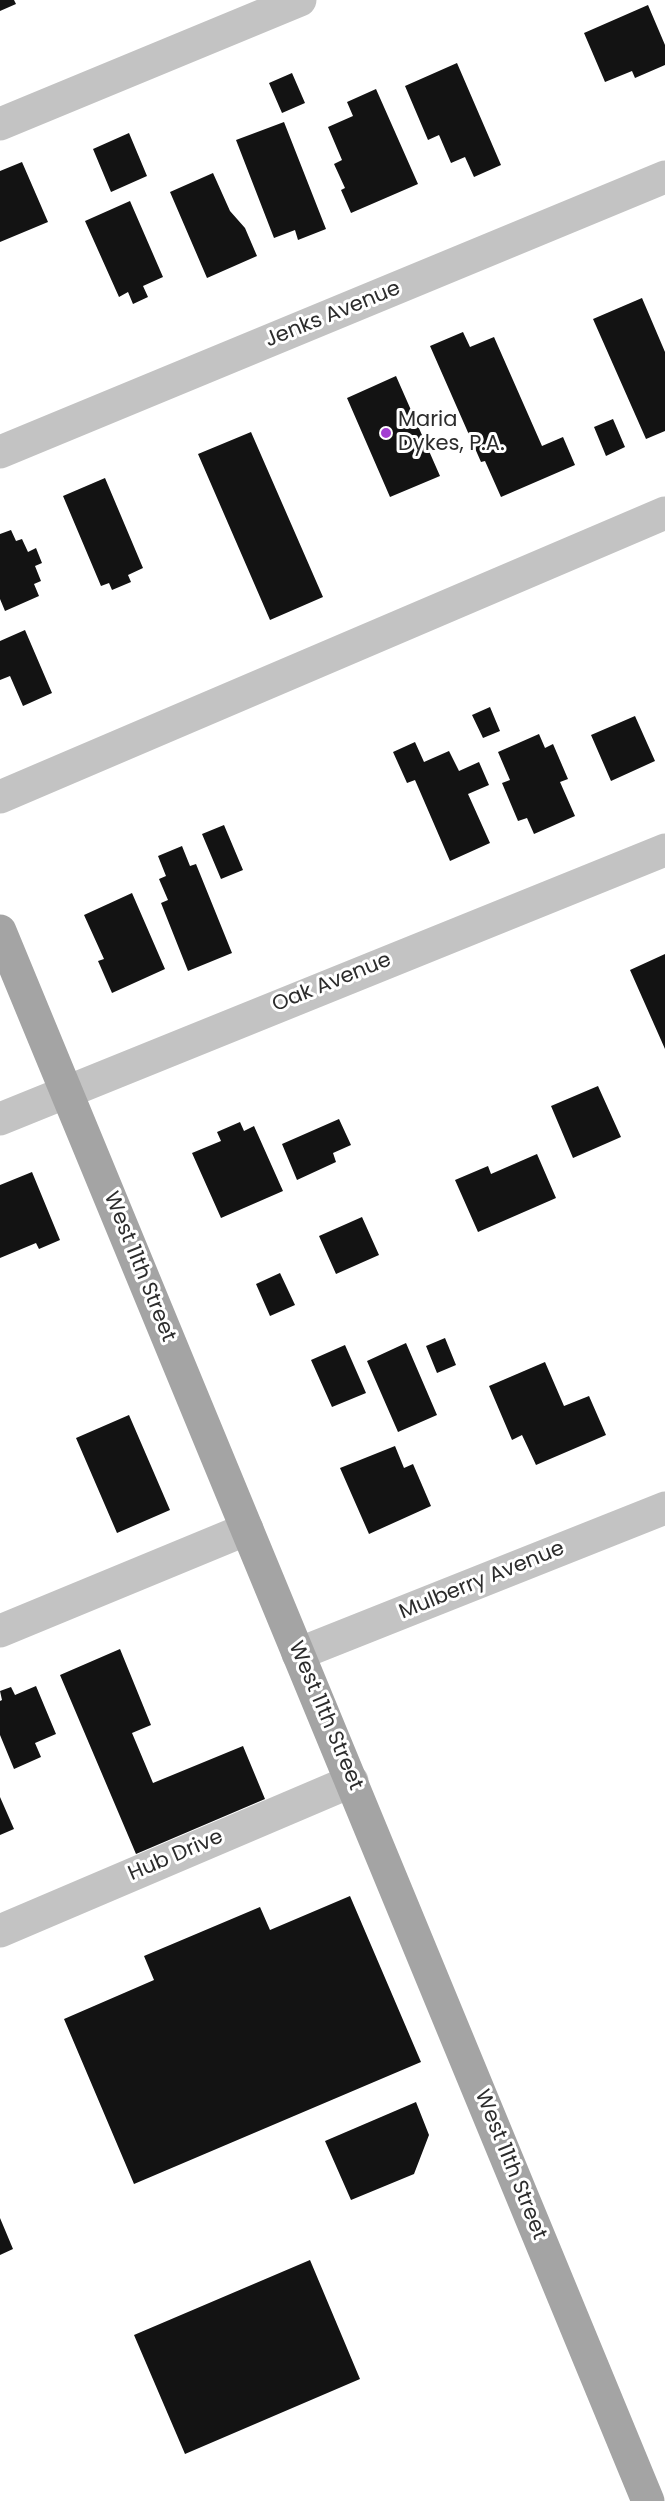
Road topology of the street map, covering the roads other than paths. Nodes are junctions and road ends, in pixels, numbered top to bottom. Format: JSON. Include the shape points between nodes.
{"nodes":[{"id":1,"x":300,"y":0,"type":"edge"},
{"id":2,"x":0,"y":124,"type":"edge"},
{"id":3,"x":665,"y":178,"type":"edge"},
{"id":4,"x":0,"y":452,"type":"edge"},
{"id":5,"x":665,"y":513,"type":"edge"},
{"id":6,"x":0,"y":797,"type":"edge"},
{"id":7,"x":665,"y":850,"type":"edge"},
{"id":8,"x":0,"y":932,"type":"edge"},
{"id":9,"x":67,"y":1091,"type":"junction"},
{"id":10,"x":0,"y":1119,"type":"edge"},
{"id":11,"x":665,"y":1508,"type":"edge"},
{"id":12,"x":247,"y":1529,"type":"junction"},
{"id":13,"x":0,"y":1631,"type":"edge"},
{"id":14,"x":298,"y":1654,"type":"junction"},
{"id":15,"x":352,"y":1781,"type":"junction"},
{"id":16,"x":0,"y":1931,"type":"edge"},
{"id":17,"x":648,"y":2501,"type":"edge"}],
"edges":[{"from":1,"to":2,"type":"street"},
{"from":3,"to":4,"type":"street","name":"Jenks Avenue"},
{"from":5,"to":6,"type":"street"},
{"from":7,"to":9,"type":"street","name":"Oak Avenue"},
{"from":8,"to":9,"type":"main road","name":"West 11th Street"},
{"from":9,"to":10,"type":"street","name":"Oak Avenue"},
{"from":9,"to":12,"type":"main road","name":"West 11th Street"},
{"from":11,"to":14,"type":"street","name":"Mulberry Avenue"},
{"from":12,"to":13,"type":"street"},
{"from":12,"to":14,"type":"main road","name":"West 11th Street"},
{"from":14,"to":15,"type":"main road","name":"West 11th Street"},
{"from":15,"to":16,"type":"street","name":"Hub Drive"},
{"from":15,"to":17,"type":"main road","name":"West 11th Street"}]}
